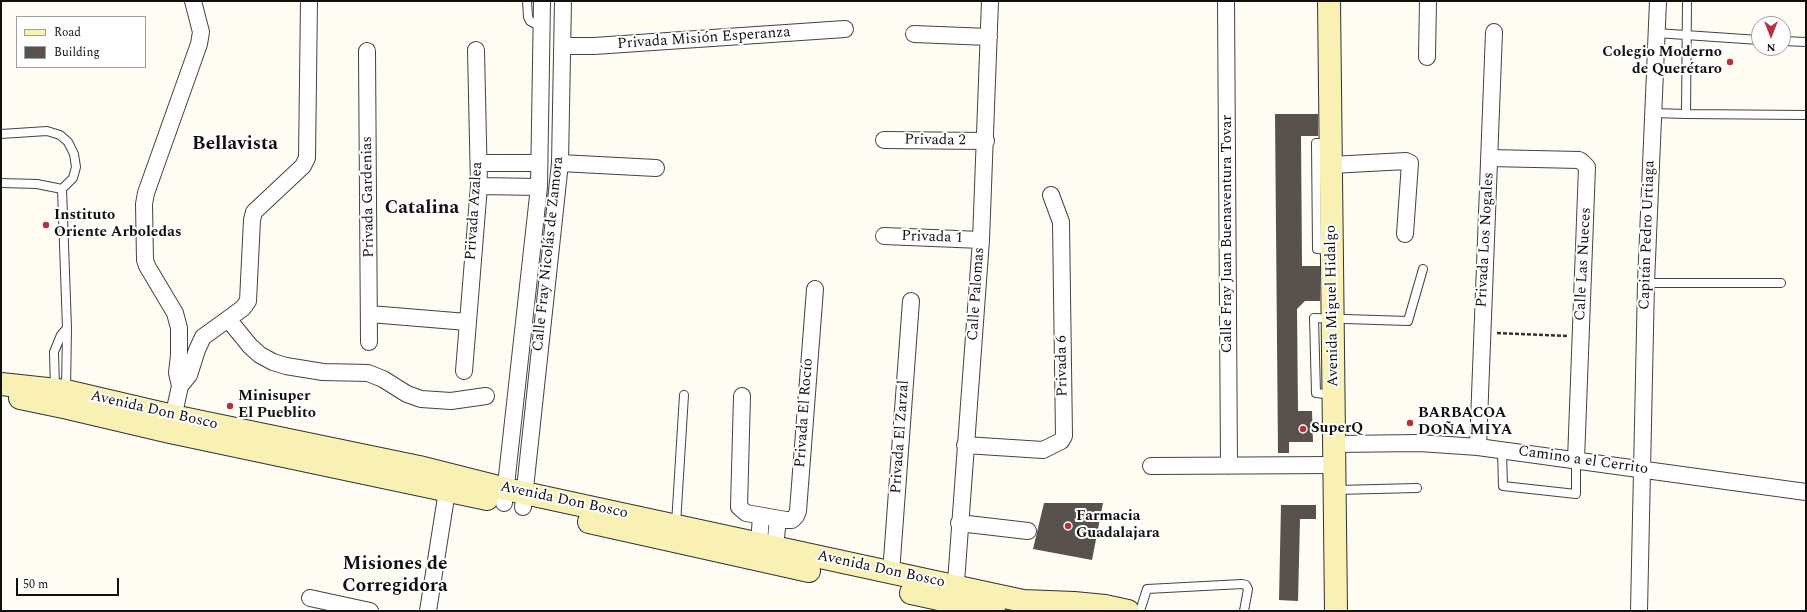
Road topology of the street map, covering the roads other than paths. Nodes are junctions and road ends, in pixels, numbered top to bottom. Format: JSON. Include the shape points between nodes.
{"nodes":[{"id":1,"x":193,"y":1,"type":"edge"},
{"id":2,"x":309,"y":1,"type":"edge"},
{"id":3,"x":527,"y":1,"type":"edge"},
{"id":4,"x":542,"y":1,"type":"edge"},
{"id":5,"x":563,"y":1,"type":"edge"},
{"id":6,"x":990,"y":1,"type":"edge"},
{"id":7,"x":1226,"y":1,"type":"edge"},
{"id":8,"x":1329,"y":1,"type":"edge"},
{"id":9,"x":1428,"y":1,"type":"edge"},
{"id":10,"x":1658,"y":1,"type":"edge"},
{"id":11,"x":1687,"y":1,"type":"edge"},
{"id":12,"x":541,"y":27,"type":"junction"},
{"id":13,"x":846,"y":29,"type":"dead end"},
{"id":14,"x":1494,"y":32,"type":"dead end"},
{"id":15,"x":914,"y":34,"type":"dead end"},
{"id":16,"x":1656,"y":34,"type":"junction"},
{"id":17,"x":1687,"y":35,"type":"junction"},
{"id":18,"x":989,"y":37,"type":"junction"},
{"id":19,"x":1751,"y":39,"type":"edge"},
{"id":20,"x":1791,"y":41,"type":"edge"},
{"id":21,"x":1806,"y":42,"type":"edge"},
{"id":22,"x":563,"y":46,"type":"junction"},
{"id":23,"x":476,"y":50,"type":"dead end"},
{"id":24,"x":367,"y":51,"type":"dead end"},
{"id":25,"x":1427,"y":57,"type":"dead end"},
{"id":26,"x":1653,"y":113,"type":"junction"},
{"id":27,"x":1686,"y":114,"type":"junction"},
{"id":28,"x":1806,"y":115,"type":"edge"},
{"id":29,"x":1,"y":134,"type":"edge"},
{"id":30,"x":561,"y":134,"type":"junction"},
{"id":31,"x":540,"y":135,"type":"junction"},
{"id":32,"x":884,"y":140,"type":"dead end"},
{"id":33,"x":986,"y":141,"type":"junction"},
{"id":34,"x":1331,"y":143,"type":"junction"},
{"id":35,"x":1490,"y":158,"type":"junction"},
{"id":36,"x":479,"y":163,"type":"junction"},
{"id":37,"x":539,"y":163,"type":"junction"},
{"id":38,"x":560,"y":163,"type":"junction"},
{"id":39,"x":1331,"y":165,"type":"junction"},
{"id":40,"x":656,"y":168,"type":"dead end"},
{"id":41,"x":1,"y":183,"type":"edge"},
{"id":42,"x":479,"y":186,"type":"junction"},
{"id":43,"x":538,"y":186,"type":"junction"},
{"id":44,"x":62,"y":189,"type":"junction"},
{"id":45,"x":1051,"y":195,"type":"dead end"},
{"id":46,"x":1405,"y":234,"type":"dead end"},
{"id":47,"x":884,"y":236,"type":"dead end"},
{"id":48,"x":981,"y":240,"type":"junction"},
{"id":49,"x":1333,"y":250,"type":"junction"},
{"id":50,"x":1423,"y":269,"type":"dead end"},
{"id":51,"x":1781,"y":283,"type":"dead end"},
{"id":52,"x":1646,"y":284,"type":"junction"},
{"id":53,"x":815,"y":289,"type":"dead end"},
{"id":54,"x":911,"y":301,"type":"dead end"},
{"id":55,"x":370,"y":314,"type":"junction"},
{"id":56,"x":228,"y":319,"type":"junction"},
{"id":57,"x":1334,"y":319,"type":"junction"},
{"id":58,"x":467,"y":322,"type":"junction"},
{"id":59,"x":67,"y":328,"type":"junction"},
{"id":60,"x":369,"y":342,"type":"dead end"},
{"id":61,"x":464,"y":371,"type":"dead end"},
{"id":62,"x":1,"y":384,"type":"edge"},
{"id":63,"x":180,"y":386,"type":"junction"},
{"id":64,"x":60,"y":390,"type":"junction"},
{"id":65,"x":684,"y":395,"type":"dead end"},
{"id":66,"x":1,"y":396,"type":"edge"},
{"id":67,"x":486,"y":396,"type":"dead end"},
{"id":68,"x":742,"y":396,"type":"dead end"},
{"id":69,"x":171,"y":424,"type":"junction"},
{"id":70,"x":966,"y":445,"type":"junction"},
{"id":71,"x":1478,"y":447,"type":"junction"},
{"id":72,"x":1502,"y":450,"type":"junction"},
{"id":73,"x":1335,"y":454,"type":"junction"},
{"id":74,"x":1576,"y":460,"type":"junction"},
{"id":75,"x":1151,"y":466,"type":"dead end"},
{"id":76,"x":1230,"y":466,"type":"junction"},
{"id":77,"x":1642,"y":469,"type":"junction"},
{"id":78,"x":1417,"y":488,"type":"dead end"},
{"id":79,"x":1336,"y":490,"type":"junction"},
{"id":80,"x":447,"y":491,"type":"junction"},
{"id":81,"x":1806,"y":492,"type":"edge"},
{"id":82,"x":514,"y":498,"type":"junction"},
{"id":83,"x":762,"y":516,"type":"junction"},
{"id":84,"x":778,"y":519,"type":"junction"},
{"id":85,"x":959,"y":522,"type":"junction"},
{"id":86,"x":676,"y":525,"type":"junction"},
{"id":87,"x":1028,"y":531,"type":"dead end"},
{"id":88,"x":767,"y":546,"type":"junction"},
{"id":89,"x":891,"y":573,"type":"junction"},
{"id":90,"x":310,"y":598,"type":"dead end"},
{"id":91,"x":954,"y":600,"type":"edge"},
{"id":92,"x":370,"y":611,"type":"edge"},
{"id":93,"x":428,"y":611,"type":"edge"},
{"id":94,"x":994,"y":611,"type":"edge"},
{"id":95,"x":1128,"y":611,"type":"edge"},
{"id":96,"x":1140,"y":611,"type":"edge"},
{"id":97,"x":1244,"y":611,"type":"edge"},
{"id":98,"x":1336,"y":611,"type":"edge"},
{"id":99,"x":1639,"y":611,"type":"edge"}],
"edges":[{"from":1,"to":63,"type":"street","via":[[201,32],[199,44],[144,204],[145,260],[178,321],[177,373]]},
{"from":2,"to":56,"type":"street","via":[[307,158],[303,166],[254,212],[248,301]]},
{"from":3,"to":12,"type":"lane","via":[[530,21]]},
{"from":4,"to":12,"type":"street","name":"Calle Fray Nicolás de Zamora"},
{"from":5,"to":22,"type":"street","name":"Calle Fray Nicolás de Zamora"},
{"from":6,"to":18,"type":"street","name":"Calle Palomas"},
{"from":7,"to":76,"type":"street","name":"Calle Fray Juan Buenaventura Tovar"},
{"from":8,"to":34,"type":"street","name":"Avenida Miguel Hidalgo"},
{"from":9,"to":25,"type":"street"},
{"from":10,"to":16,"type":"street","name":"Capitán Pedro Urtiaga"},
{"from":11,"to":17,"type":"lane"},
{"from":12,"to":31,"type":"street","name":"Calle Fray Nicolás de Zamora"},
{"from":13,"to":22,"type":"street","name":"Privada Misión Esperanza"},
{"from":14,"to":35,"type":"street","name":"Privada Los Nogales"},
{"from":15,"to":18,"type":"street"},
{"from":16,"to":17,"type":"lane"},
{"from":16,"to":26,"type":"street","name":"Capitán Pedro Urtiaga"},
{"from":17,"to":19,"type":"lane"},
{"from":17,"to":27,"type":"lane"},
{"from":18,"to":33,"type":"street","name":"Calle Palomas"},
{"from":20,"to":21,"type":"lane"},
{"from":22,"to":30,"type":"street","name":"Calle Fray Nicolás de Zamora"},
{"from":23,"to":36,"type":"street","name":"Privada Azalea"},
{"from":24,"to":55,"type":"street","name":"Privada Gardenias"},
{"from":26,"to":27,"type":"lane"},
{"from":26,"to":52,"type":"street","name":"Capitán Pedro Urtiaga"},
{"from":27,"to":28,"type":"lane"},
{"from":29,"to":44,"type":"lane","via":[[47,131],[60,135],[68,142],[74,154],[76,167],[73,178]]},
{"from":30,"to":31,"type":"street"},
{"from":30,"to":38,"type":"street","name":"Calle Fray Nicolás de Zamora"},
{"from":31,"to":37,"type":"street","name":"Calle Fray Nicolás de Zamora"},
{"from":32,"to":33,"type":"street","name":"Privada 2"},
{"from":33,"to":48,"type":"street","name":"Calle Palomas"},
{"from":34,"to":39,"type":"street","name":"Avenida Miguel Hidalgo"},
{"from":34,"to":49,"type":"lane","via":[[1316,144],[1317,249]]},
{"from":35,"to":71,"type":"street","name":"Privada Los Nogales"},
{"from":35,"to":74,"type":"street","name":"Calle Las Nueces","via":[[1579,160],[1587,167]]},
{"from":36,"to":37,"type":"street"},
{"from":36,"to":42,"type":"street","name":"Privada Azalea"},
{"from":37,"to":43,"type":"street","name":"Calle Fray Nicolás de Zamora"},
{"from":38,"to":40,"type":"street"},
{"from":38,"to":82,"type":"street","name":"Calle Fray Nicolás de Zamora"},
{"from":39,"to":46,"type":"street","via":[[1406,161],[1410,163]]},
{"from":39,"to":49,"type":"street","name":"Avenida Miguel Hidalgo"},
{"from":41,"to":44,"type":"lane","via":[[37,184]]},
{"from":42,"to":43,"type":"street"},
{"from":42,"to":58,"type":"street","name":"Privada Azalea"},
{"from":43,"to":82,"type":"street","name":"Calle Fray Nicolás de Zamora"},
{"from":44,"to":59,"type":"lane"},
{"from":45,"to":70,"type":"street","name":"Privada 6","via":[[1061,222],[1064,436],[1061,441],[1043,450]]},
{"from":47,"to":48,"type":"street","name":"Privada 1"},
{"from":48,"to":70,"type":"street","name":"Calle Palomas"},
{"from":49,"to":57,"type":"street","name":"Avenida Miguel Hidalgo"},
{"from":50,"to":57,"type":"lane","via":[[1408,321]]},
{"from":51,"to":52,"type":"lane"},
{"from":52,"to":77,"type":"street","name":"Capitán Pedro Urtiaga"},
{"from":53,"to":84,"type":"street","name":"Privada El Rocío","via":[[798,511],[792,520]]},
{"from":54,"to":89,"type":"street","name":"Privada El Zarzal"},
{"from":55,"to":58,"type":"street"},
{"from":55,"to":60,"type":"street","name":"Privada Gardenias"},
{"from":56,"to":63,"type":"street","via":[[203,337],[189,375]]},
{"from":56,"to":67,"type":"street","via":[[260,355],[286,366],[323,372],[368,373],[421,399],[451,401]]},
{"from":57,"to":73,"type":"street","name":"Avenida Miguel Hidalgo"},
{"from":58,"to":61,"type":"street","name":"Privada Azalea"},
{"from":59,"to":64,"type":"lane"},
{"from":59,"to":64,"type":"lane","via":[[54,352]]},
{"from":62,"to":64,"type":"street","name":"Avenida Don Bosco"},
{"from":63,"to":69,"type":"street"},
{"from":64,"to":69,"type":"street","name":"Avenida Don Bosco"},
{"from":65,"to":86,"type":"lane"},
{"from":66,"to":69,"type":"street","name":"Avenida Don Bosco"},
{"from":68,"to":83,"type":"street","name":"Privada El Rocío","via":[[738,502],[742,511]]},
{"from":69,"to":80,"type":"street","name":"Avenida Don Bosco"},
{"from":69,"to":82,"type":"street","name":"Avenida Don Bosco","via":[[418,467]]},
{"from":70,"to":85,"type":"street","name":"Calle Palomas"},
{"from":71,"to":72,"type":"street","name":"Camino a el Cerrito"},
{"from":71,"to":73,"type":"street","name":"Camino a el Cerrito","via":[[1419,442]]},
{"from":72,"to":74,"type":"street","name":"Camino a el Cerrito"},
{"from":72,"to":74,"type":"lane","via":[[1503,486],[1576,494]]},
{"from":73,"to":76,"type":"street","name":"Camino a el Cerrito"},
{"from":73,"to":79,"type":"street","name":"Avenida Miguel Hidalgo"},
{"from":74,"to":77,"type":"street","name":"Camino a el Cerrito"},
{"from":75,"to":76,"type":"street","name":"Camino a el Cerrito"},
{"from":77,"to":81,"type":"street","name":"Camino a el Cerrito"},
{"from":77,"to":99,"type":"street","name":"Capitán Pedro Urtiaga"},
{"from":78,"to":79,"type":"lane"},
{"from":79,"to":98,"type":"street","name":"Avenida Miguel Hidalgo"},
{"from":80,"to":82,"type":"street","name":"Avenida Don Bosco"},
{"from":80,"to":93,"type":"street"},
{"from":82,"to":86,"type":"street","name":"Avenida Don Bosco"},
{"from":82,"to":91,"type":"street","name":"Avenida Don Bosco"},
{"from":83,"to":84,"type":"street","name":"Privada El Rocío"},
{"from":83,"to":88,"type":"street"},
{"from":84,"to":88,"type":"street"},
{"from":85,"to":87,"type":"street"},
{"from":85,"to":91,"type":"street","name":"Calle Palomas"},
{"from":86,"to":88,"type":"street","name":"Avenida Don Bosco"},
{"from":88,"to":89,"type":"street","name":"Avenida Don Bosco"},
{"from":89,"to":91,"type":"street","name":"Avenida Don Bosco"},
{"from":90,"to":92,"type":"street"},
{"from":91,"to":94,"type":"street","name":"Avenida Don Bosco"},
{"from":91,"to":95,"type":"street","name":"Avenida Don Bosco","via":[[1082,604]]},
{"from":96,"to":97,"type":"lane","via":[[1147,589],[1242,584],[1248,589]]}]}
